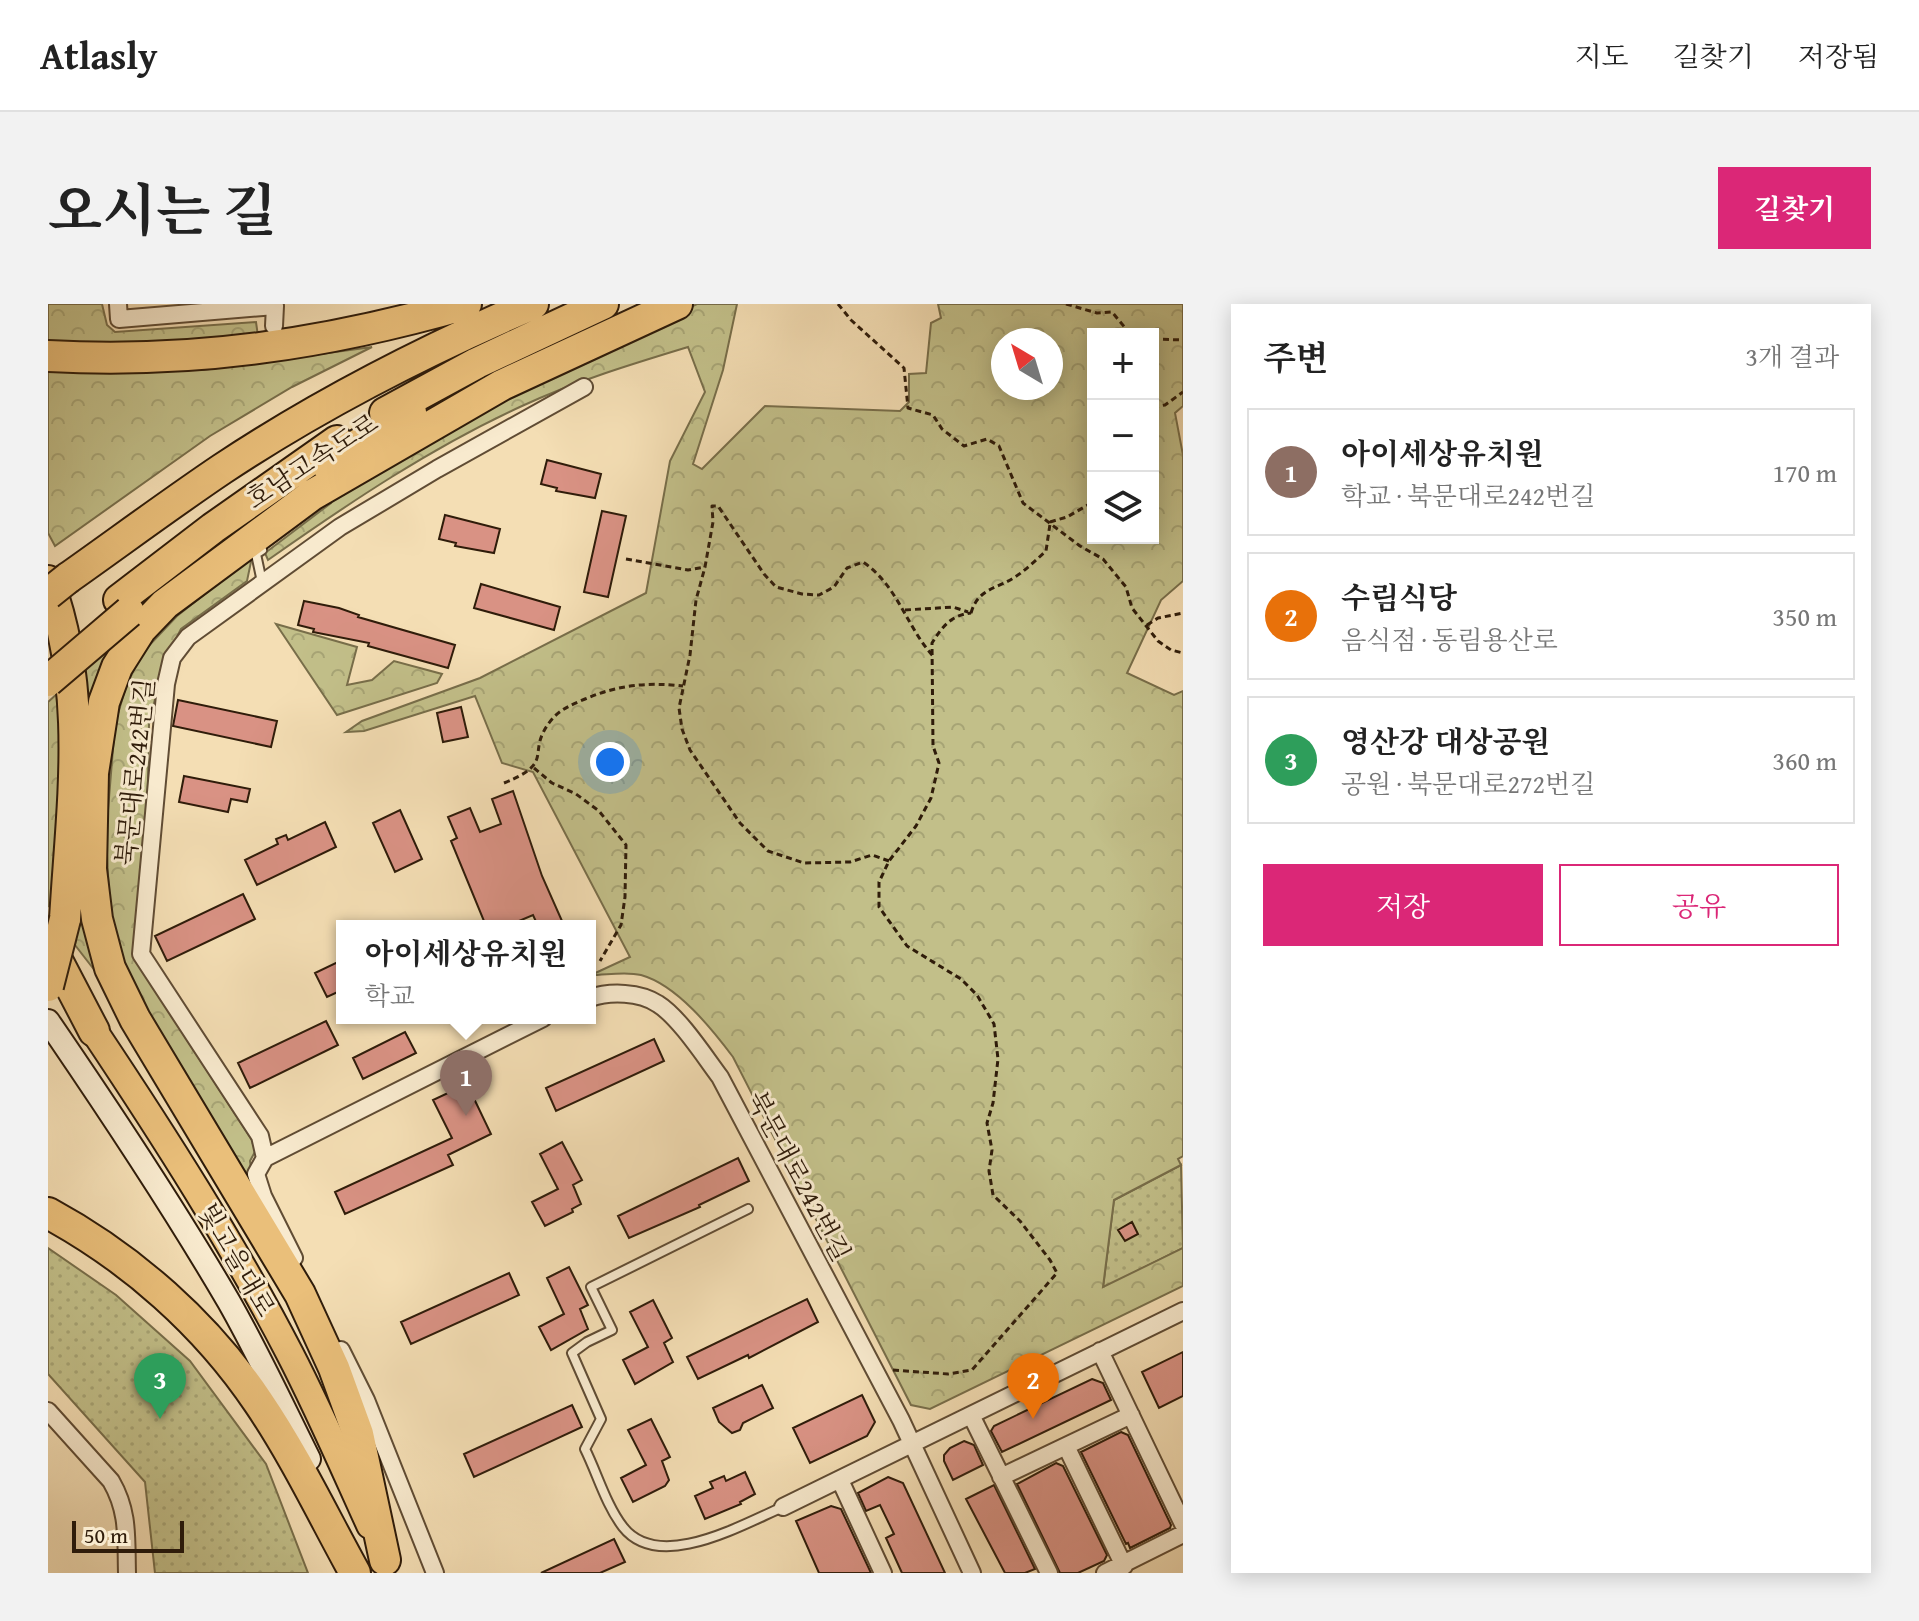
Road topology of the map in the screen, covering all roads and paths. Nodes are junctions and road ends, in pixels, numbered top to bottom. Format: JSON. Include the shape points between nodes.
{"nodes":[{"id":1,"x":118,"y":304,"type":"edge"},
{"id":2,"x":466,"y":304,"type":"edge"},
{"id":3,"x":533,"y":304,"type":"edge"},
{"id":4,"x":603,"y":304,"type":"edge"},
{"id":5,"x":638,"y":304,"type":"edge"},
{"id":6,"x":677,"y":304,"type":"edge"},
{"id":7,"x":838,"y":304,"type":"edge"},
{"id":8,"x":1066,"y":304,"type":"edge"},
{"id":9,"x":274,"y":326,"type":"dead end"},
{"id":10,"x":1125,"y":328,"type":"edge"},
{"id":11,"x":1159,"y":339,"type":"edge"},
{"id":12,"x":1183,"y":340,"type":"edge"},
{"id":13,"x":48,"y":356,"type":"edge"},
{"id":14,"x":584,"y":387,"type":"dead end"},
{"id":15,"x":1183,"y":392,"type":"edge"},
{"id":16,"x":1159,"y":406,"type":"edge"},
{"id":17,"x":1087,"y":505,"type":"edge"},
{"id":18,"x":1050,"y":522,"type":"junction"},
{"id":19,"x":267,"y":546,"type":"dead end"},
{"id":20,"x":626,"y":559,"type":"dead end"},
{"id":21,"x":705,"y":567,"type":"junction"},
{"id":22,"x":262,"y":582,"type":"junction"},
{"id":23,"x":55,"y":584,"type":"edge"},
{"id":24,"x":124,"y":606,"type":"junction"},
{"id":25,"x":905,"y":610,"type":"junction"},
{"id":26,"x":971,"y":613,"type":"junction"},
{"id":27,"x":1183,"y":613,"type":"edge"},
{"id":28,"x":1147,"y":625,"type":"junction"},
{"id":29,"x":1183,"y":653,"type":"edge"},
{"id":30,"x":934,"y":657,"type":"junction"},
{"id":31,"x":48,"y":662,"type":"edge"},
{"id":32,"x":48,"y":681,"type":"edge"},
{"id":33,"x":683,"y":686,"type":"junction"},
{"id":34,"x":534,"y":768,"type":"junction"},
{"id":35,"x":504,"y":783,"type":"dead end"},
{"id":36,"x":889,"y":861,"type":"junction"},
{"id":37,"x":56,"y":931,"type":"edge"},
{"id":38,"x":600,"y":961,"type":"dead end"},
{"id":39,"x":48,"y":969,"type":"edge"},
{"id":40,"x":48,"y":986,"type":"edge"},
{"id":41,"x":596,"y":996,"type":"edge"},
{"id":42,"x":48,"y":1021,"type":"edge"},
{"id":43,"x":531,"y":1024,"type":"edge"},
{"id":44,"x":94,"y":1031,"type":"junction"},
{"id":45,"x":265,"y":1158,"type":"junction"},
{"id":46,"x":748,"y":1209,"type":"dead end"},
{"id":47,"x":48,"y":1213,"type":"edge"},
{"id":48,"x":1183,"y":1311,"type":"edge"},
{"id":49,"x":1100,"y":1351,"type":"junction"},
{"id":50,"x":875,"y":1371,"type":"junction"},
{"id":51,"x":48,"y":1411,"type":"edge"},
{"id":52,"x":971,"y":1415,"type":"junction"},
{"id":53,"x":1131,"y":1415,"type":"junction"},
{"id":54,"x":912,"y":1444,"type":"junction"},
{"id":55,"x":1066,"y":1446,"type":"junction"},
{"id":56,"x":1001,"y":1477,"type":"junction"},
{"id":57,"x":840,"y":1480,"type":"junction"},
{"id":58,"x":783,"y":1507,"type":"joint"},
{"id":59,"x":1183,"y":1524,"type":"edge"},
{"id":60,"x":1183,"y":1534,"type":"edge"},
{"id":61,"x":1124,"y":1566,"type":"junction"},
{"id":62,"x":387,"y":1567,"type":"edge"},
{"id":63,"x":127,"y":1573,"type":"edge"},
{"id":64,"x":355,"y":1573,"type":"edge"},
{"id":65,"x":435,"y":1573,"type":"edge"},
{"id":66,"x":883,"y":1573,"type":"edge"},
{"id":67,"x":972,"y":1573,"type":"edge"},
{"id":68,"x":1049,"y":1573,"type":"edge"},
{"id":69,"x":1105,"y":1573,"type":"edge"}],
"edges":[{"from":1,"to":9,"type":"street","via":[[119,319],[275,306]]},
{"from":2,"to":13,"type":"highway","via":[[321,340],[241,352],[159,359]]},
{"from":3,"to":23,"type":"highway","name":"호남고속도로","via":[[327,405],[223,468]]},
{"from":4,"to":24,"type":"highway","name":"호남고속도로","via":[[477,363],[320,451],[213,528]]},
{"from":5,"to":24,"type":"highway","via":[[516,357],[367,437]]},
{"from":6,"to":62,"type":"highway","via":[[502,385],[312,495],[165,604],[133,641],[104,702],[93,773],[91,869],[110,968],[135,1019],[300,1294],[358,1434]]},
{"from":7,"to":18,"type":"path","via":[[904,368],[908,408],[933,415],[964,446],[987,439],[999,446],[1023,503]]},
{"from":8,"to":10,"type":"path","via":[[1112,312]]},
{"from":11,"to":12,"type":"path"},
{"from":14,"to":22,"type":"street","name":"북문대로242번길","via":[[340,527]]},
{"from":15,"to":16,"type":"path"},
{"from":17,"to":18,"type":"path"},
{"from":18,"to":26,"type":"path","via":[[1046,551],[1014,578],[982,593]]},
{"from":18,"to":28,"type":"path","via":[[1103,559]]},
{"from":19,"to":22,"type":"lane","via":[[256,554]]},
{"from":20,"to":21,"type":"path","via":[[688,570]]},
{"from":21,"to":25,"type":"path","via":[[712,506],[718,506],[776,587],[819,595],[834,587],[847,568],[863,562],[877,571]]},
{"from":21,"to":33,"type":"path"},
{"from":22,"to":45,"type":"street","name":"북문대로242번길","via":[[188,637],[172,658],[141,954],[260,1136]]},
{"from":23,"to":37,"type":"highway","via":[[74,697],[71,816]]},
{"from":24,"to":31,"type":"highway","name":"호남고속도로"},
{"from":24,"to":32,"type":"highway","bridge":true},
{"from":25,"to":26,"type":"path","via":[[953,607]]},
{"from":25,"to":30,"type":"path","via":[[913,631]]},
{"from":26,"to":30,"type":"path","via":[[941,629],[932,643]]},
{"from":27,"to":28,"type":"path"},
{"from":28,"to":29,"type":"path","via":[[1158,641]]},
{"from":30,"to":36,"type":"path","via":[[933,746],[939,763],[931,798]]},
{"from":33,"to":34,"type":"path","via":[[631,684],[565,707],[548,723]]},
{"from":33,"to":36,"type":"path","via":[[679,708],[690,750],[740,823],[768,851],[804,863],[850,862],[872,855]]},
{"from":34,"to":35,"type":"path"},
{"from":34,"to":38,"type":"path","via":[[599,811],[626,845],[621,925]]},
{"from":36,"to":50,"type":"path","via":[[879,882],[879,907],[894,931],[907,946],[961,979],[994,1024],[998,1059],[987,1123],[993,1195],[1020,1221],[1057,1273],[972,1370]]},
{"from":37,"to":40,"type":"highway","bridge":true},
{"from":37,"to":44,"type":"highway"},
{"from":39,"to":44,"type":"main road","name":"빛고을대로"},
{"from":41,"to":50,"type":"street","name":"북문대로242번길","via":[[630,995],[658,1004],[720,1077]]},
{"from":42,"to":64,"type":"main road","name":"빛고을대로","via":[[147,1168],[230,1305],[310,1462]]},
{"from":43,"to":45,"type":"street"},
{"from":44,"to":62,"type":"highway","name":"빛고을대로","via":[[252,1285],[334,1444]]},
{"from":45,"to":65,"type":"street","name":"북문대로242번길","via":[[256,1174],[263,1196],[366,1400]]},
{"from":46,"to":58,"type":"lane","via":[[591,1287],[612,1330],[572,1353],[601,1419],[585,1449],[626,1531],[650,1543],[685,1546]]},
{"from":47,"to":64,"type":"highway","via":[[117,1256],[168,1297],[220,1352],[260,1403]]},
{"from":48,"to":49,"type":"street"},
{"from":49,"to":52,"type":"street"},
{"from":49,"to":53,"type":"street"},
{"from":50,"to":54,"type":"street","name":"북문대로242번길"},
{"from":51,"to":63,"type":"street","via":[[119,1494],[125,1509]]},
{"from":52,"to":54,"type":"street"},
{"from":52,"to":56,"type":"street"},
{"from":53,"to":55,"type":"street"},
{"from":53,"to":59,"type":"street"},
{"from":54,"to":57,"type":"street"},
{"from":54,"to":67,"type":"street","name":"북문대로242번길"},
{"from":55,"to":56,"type":"street"},
{"from":55,"to":61,"type":"street"},
{"from":56,"to":68,"type":"street"},
{"from":57,"to":58,"type":"street"},
{"from":57,"to":66,"type":"street"},
{"from":60,"to":61,"type":"street"},
{"from":61,"to":69,"type":"street"}]}
